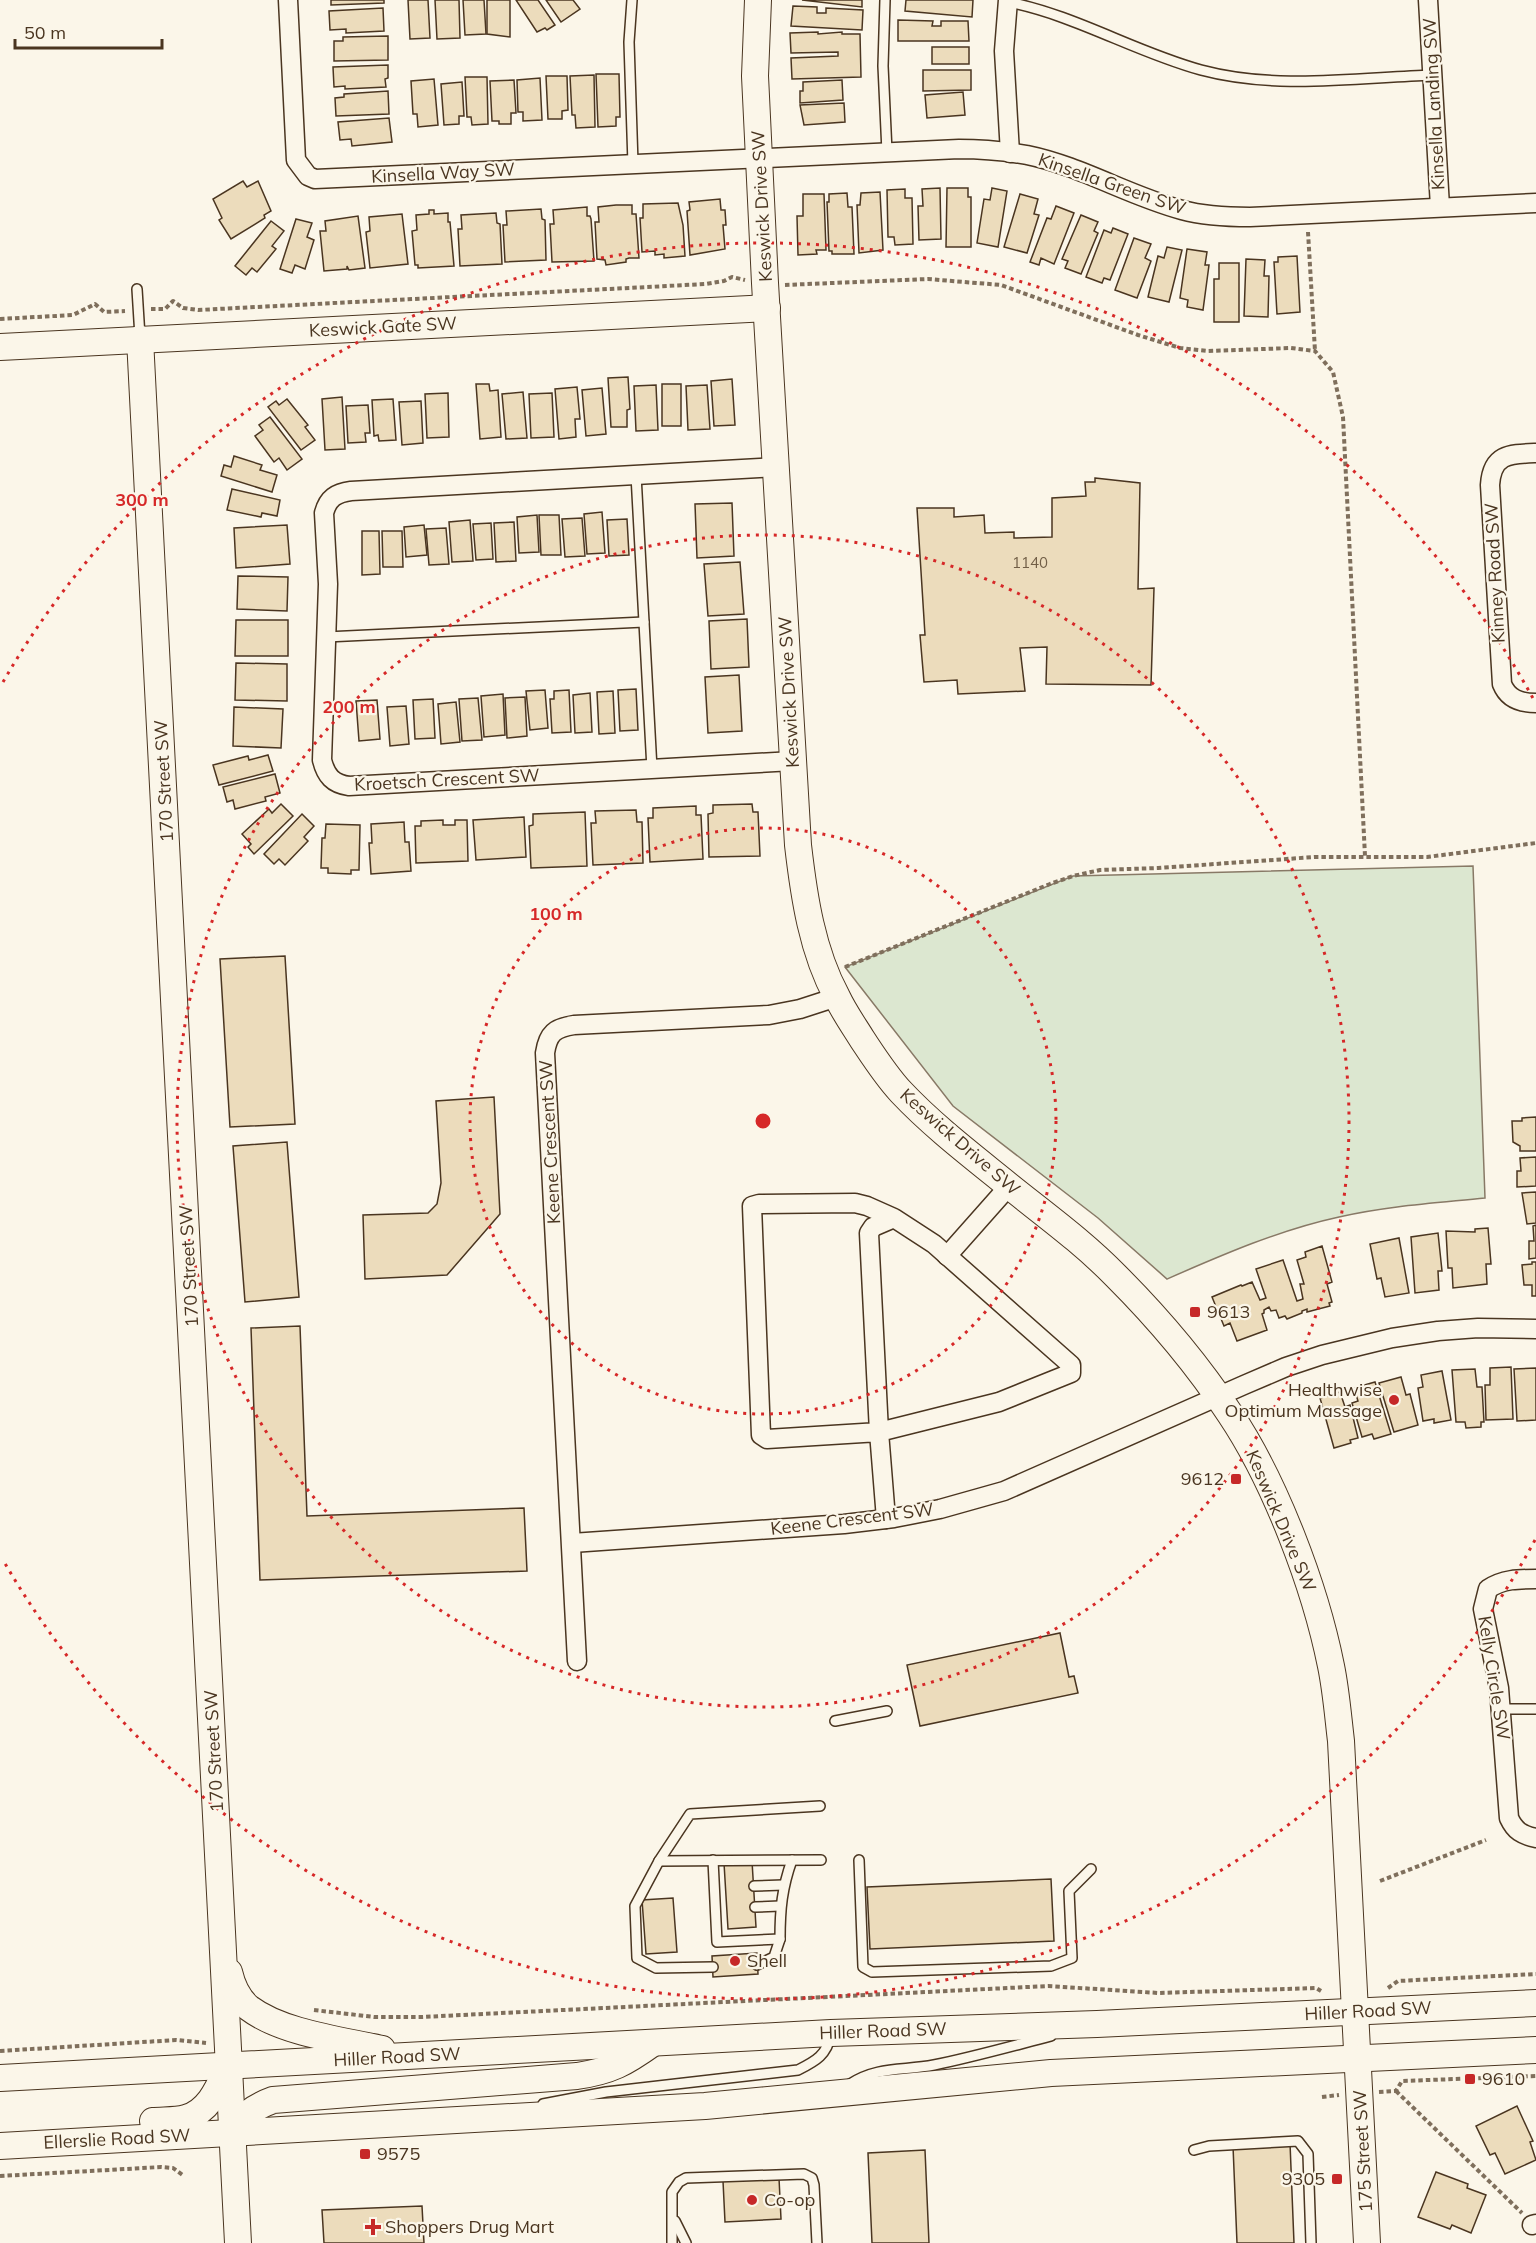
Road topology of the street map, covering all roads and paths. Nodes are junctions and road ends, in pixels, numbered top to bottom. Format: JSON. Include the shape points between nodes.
{"nodes":[{"id":1,"x":288,"y":0,"type":"edge"},
{"id":2,"x":632,"y":0,"type":"edge"},
{"id":3,"x":758,"y":0,"type":"edge"},
{"id":4,"x":885,"y":0,"type":"edge"},
{"id":5,"x":1428,"y":0,"type":"edge"},
{"id":6,"x":1008,"y":1,"type":"edge"},
{"id":7,"x":1432,"y":75,"type":"junction"},
{"id":8,"x":887,"y":152,"type":"junction"},
{"id":9,"x":1010,"y":153,"type":"junction"},
{"id":10,"x":760,"y":159,"type":"junction"},
{"id":11,"x":633,"y":164,"type":"junction"},
{"id":12,"x":1536,"y":203,"type":"edge"},
{"id":13,"x":1440,"y":207,"type":"junction"},
{"id":14,"x":1307,"y":214,"type":"junction"},
{"id":15,"x":737,"y":279,"type":"dead end"},
{"id":16,"x":787,"y":285,"type":"dead end"},
{"id":17,"x":137,"y":289,"type":"dead end"},
{"id":18,"x":767,"y":308,"type":"junction"},
{"id":19,"x":165,"y":309,"type":"dead end"},
{"id":20,"x":104,"y":312,"type":"dead end"},
{"id":21,"x":0,"y":319,"type":"edge"},
{"id":22,"x":140,"y":339,"type":"junction"},
{"id":23,"x":0,"y":346,"type":"edge"},
{"id":24,"x":1315,"y":351,"type":"junction"},
{"id":25,"x":1536,"y":453,"type":"edge"},
{"id":26,"x":776,"y":467,"type":"junction"},
{"id":27,"x":636,"y":475,"type":"junction"},
{"id":28,"x":644,"y":622,"type":"junction"},
{"id":29,"x":326,"y":638,"type":"junction"},
{"id":30,"x":1536,"y":703,"type":"edge"},
{"id":31,"x":793,"y":761,"type":"junction"},
{"id":32,"x":652,"y":769,"type":"junction"},
{"id":33,"x":1536,"y":843,"type":"edge"},
{"id":34,"x":1365,"y":856,"type":"junction"},
{"id":35,"x":826,"y":973,"type":"junction"},
{"id":36,"x":837,"y":997,"type":"junction"},
{"id":37,"x":1009,"y":1186,"type":"junction"},
{"id":38,"x":894,"y":1218,"type":"junction"},
{"id":39,"x":947,"y":1256,"type":"junction"},
{"id":40,"x":1536,"y":1329,"type":"edge"},
{"id":41,"x":1218,"y":1396,"type":"junction"},
{"id":42,"x":879,"y":1432,"type":"junction"},
{"id":43,"x":886,"y":1519,"type":"junction"},
{"id":44,"x":572,"y":1542,"type":"junction"},
{"id":45,"x":1536,"y":1580,"type":"edge"},
{"id":46,"x":577,"y":1661,"type":"dead end"},
{"id":47,"x":1502,"y":1709,"type":"junction"},
{"id":48,"x":1536,"y":1709,"type":"edge"},
{"id":49,"x":887,"y":1711,"type":"dead end"},
{"id":50,"x":836,"y":1721,"type":"dead end"},
{"id":51,"x":820,"y":1806,"type":"dead end"},
{"id":52,"x":1536,"y":1838,"type":"edge"},
{"id":53,"x":1486,"y":1840,"type":"dead end"},
{"id":54,"x":713,"y":1860,"type":"junction"},
{"id":55,"x":792,"y":1860,"type":"junction"},
{"id":56,"x":820,"y":1860,"type":"dead end"},
{"id":57,"x":859,"y":1860,"type":"dead end"},
{"id":58,"x":659,"y":1861,"type":"junction"},
{"id":59,"x":1091,"y":1869,"type":"dead end"},
{"id":60,"x":1380,"y":1881,"type":"dead end"},
{"id":61,"x":783,"y":1885,"type":"junction"},
{"id":62,"x":754,"y":1886,"type":"dead end"},
{"id":63,"x":726,"y":1887,"type":"dead end"},
{"id":64,"x":715,"y":1888,"type":"junction"},
{"id":65,"x":755,"y":1906,"type":"dead end"},
{"id":66,"x":780,"y":1906,"type":"junction"},
{"id":67,"x":727,"y":1908,"type":"dead end"},
{"id":68,"x":716,"y":1909,"type":"junction"},
{"id":69,"x":780,"y":1939,"type":"junction"},
{"id":70,"x":225,"y":1954,"type":"junction"},
{"id":71,"x":758,"y":1965,"type":"dead end"},
{"id":72,"x":713,"y":1967,"type":"dead end"},
{"id":73,"x":1536,"y":1974,"type":"edge"},
{"id":74,"x":1388,"y":1988,"type":"dead end"},
{"id":75,"x":1320,"y":1991,"type":"dead end"},
{"id":76,"x":1536,"y":2003,"type":"edge"},
{"id":77,"x":307,"y":2008,"type":"dead end"},
{"id":78,"x":1356,"y":2012,"type":"junction"},
{"id":79,"x":1097,"y":2024,"type":"junction"},
{"id":80,"x":831,"y":2033,"type":"junction"},
{"id":81,"x":652,"y":2043,"type":"junction"},
{"id":82,"x":1536,"y":2050,"type":"edge"},
{"id":83,"x":0,"y":2051,"type":"edge"},
{"id":84,"x":229,"y":2054,"type":"junction"},
{"id":85,"x":415,"y":2056,"type":"junction"},
{"id":86,"x":1358,"y":2060,"type":"junction"},
{"id":87,"x":1536,"y":2076,"type":"edge"},
{"id":88,"x":0,"y":2078,"type":"edge"},
{"id":89,"x":1396,"y":2091,"type":"junction"},
{"id":90,"x":1360,"y":2093,"type":"junction"},
{"id":91,"x":839,"y":2094,"type":"junction"},
{"id":92,"x":1322,"y":2097,"type":"dead end"},
{"id":93,"x":464,"y":2120,"type":"junction"},
{"id":94,"x":0,"y":2133,"type":"edge"},
{"id":95,"x":234,"y":2133,"type":"junction"},
{"id":96,"x":0,"y":2146,"type":"edge"},
{"id":97,"x":1194,"y":2150,"type":"dead end"},
{"id":98,"x":0,"y":2176,"type":"edge"},
{"id":99,"x":184,"y":2176,"type":"dead end"},
{"id":100,"x":674,"y":2219,"type":"junction"},
{"id":101,"x":1534,"y":2225,"type":"edge"},
{"id":102,"x":238,"y":2243,"type":"edge"},
{"id":103,"x":672,"y":2243,"type":"edge"},
{"id":104,"x":686,"y":2243,"type":"edge"},
{"id":105,"x":817,"y":2243,"type":"edge"},
{"id":106,"x":1311,"y":2243,"type":"edge"},
{"id":107,"x":1367,"y":2243,"type":"edge"}],
"edges":[{"from":1,"to":11,"type":"street","name":"Kinsella Way SW","via":[[296,160],[308,176],[323,179]]},
{"from":2,"to":11,"type":"lane","via":[[628,42]]},
{"from":3,"to":10,"type":"main road","name":"Keswick Drive SW","via":[[755,53]]},
{"from":4,"to":8,"type":"lane"},
{"from":5,"to":7,"type":"street","name":"Kinsella Landing SW"},
{"from":6,"to":7,"type":"lane","via":[[1034,7],[1203,71],[1274,82]]},
{"from":6,"to":9,"type":"street","via":[[1004,51]]},
{"from":7,"to":13,"type":"street","name":"Kinsella Landing SW"},
{"from":8,"to":9,"type":"street","name":"Kinsella Green SW","via":[[958,149]]},
{"from":8,"to":10,"type":"street","name":"Kinsella Green SW"},
{"from":9,"to":14,"type":"street","name":"Kinsella Green SW","via":[[1058,164],[1184,211],[1231,217]]},
{"from":10,"to":11,"type":"street","name":"Kinsella Way SW"},
{"from":10,"to":18,"type":"main road","name":"Keswick Drive SW"},
{"from":12,"to":13,"type":"street","name":"Kinsella Green SW"},
{"from":13,"to":14,"type":"street","name":"Kinsella Green SW"},
{"from":14,"to":24,"type":"path"},
{"from":15,"to":19,"type":"path","via":[[706,284],[198,310],[183,308],[172,301]]},
{"from":16,"to":24,"type":"path","via":[[928,279],[1001,285],[1180,348]]},
{"from":17,"to":22,"type":"lane","name":"170 Street SW"},
{"from":18,"to":22,"type":"main road","name":"Keswick Gate SW"},
{"from":18,"to":26,"type":"main road","name":"Keswick Drive SW"},
{"from":20,"to":21,"type":"path","via":[[94,304],[73,315]]},
{"from":22,"to":23,"type":"main road","name":"Keswick Gate SW"},
{"from":22,"to":70,"type":"main road","name":"170 Street SW"},
{"from":24,"to":34,"type":"path","via":[[1333,372],[1343,417]]},
{"from":25,"to":30,"type":"street","name":"Kinney Road SW","via":[[1504,457],[1495,464],[1490,485],[1502,684],[1517,701]]},
{"from":26,"to":27,"type":"street","name":"Kroetsch Crescent SW"},
{"from":26,"to":31,"type":"main road","name":"Keswick Drive SW"},
{"from":27,"to":28,"type":"lane"},
{"from":27,"to":29,"type":"street","name":"Kroetsch Crescent SW","via":[[340,492],[327,504],[324,513]]},
{"from":28,"to":29,"type":"lane"},
{"from":28,"to":32,"type":"lane"},
{"from":29,"to":32,"type":"street","name":"Kroetsch Crescent SW","via":[[322,760],[327,776],[339,785]]},
{"from":31,"to":32,"type":"street","name":"Kroetsch Crescent SW"},
{"from":31,"to":35,"type":"main road","name":"Keswick Drive SW","via":[[802,879],[811,927]]},
{"from":33,"to":34,"type":"path","via":[[1427,857]]},
{"from":34,"to":35,"type":"path","via":[[1100,870],[1050,884]]},
{"from":35,"to":36,"type":"main road","name":"Keswick Drive SW"},
{"from":36,"to":37,"type":"main road","name":"Keswick Drive SW","via":[[876,1061],[900,1091]]},
{"from":36,"to":44,"type":"street","name":"Keene Crescent SW","via":[[783,1013],[574,1026],[553,1031],[548,1037],[544,1053]]},
{"from":37,"to":39,"type":"street"},
{"from":37,"to":41,"type":"main road","name":"Keswick Drive SW","via":[[1113,1273],[1182,1349]]},
{"from":38,"to":39,"type":"street"},
{"from":38,"to":42,"type":"street","via":[[873,1227],[869,1233]]},
{"from":38,"to":42,"type":"street","via":[[855,1203],[752,1206],[761,1435],[767,1439]]},
{"from":39,"to":42,"type":"street","via":[[1071,1365],[1071,1373],[999,1402]]},
{"from":40,"to":41,"type":"street","name":"Keene Crescent SW","via":[[1438,1331],[1358,1345],[1286,1367]]},
{"from":41,"to":43,"type":"street","name":"Keene Crescent SW","via":[[1004,1491]]},
{"from":41,"to":78,"type":"main road","name":"Keswick Drive SW","via":[[1252,1451],[1286,1523],[1315,1601],[1331,1664],[1341,1741]]},
{"from":42,"to":43,"type":"street"},
{"from":43,"to":44,"type":"street","name":"Keene Crescent SW"},
{"from":44,"to":46,"type":"street","name":"Keene Crescent SW"},
{"from":45,"to":47,"type":"street","name":"Kelly Circle SW","via":[[1498,1582],[1488,1589],[1484,1599]]},
{"from":47,"to":48,"type":"lane"},
{"from":47,"to":52,"type":"street","name":"Kelly Circle SW","via":[[1509,1818],[1520,1833]]},
{"from":49,"to":50,"type":"lane"},
{"from":51,"to":58,"type":"lane","via":[[690,1814]]},
{"from":53,"to":60,"type":"path"},
{"from":54,"to":55,"type":"lane"},
{"from":54,"to":58,"type":"lane"},
{"from":54,"to":64,"type":"lane"},
{"from":55,"to":56,"type":"lane"},
{"from":55,"to":61,"type":"lane"},
{"from":57,"to":59,"type":"lane","via":[[863,1967],[872,1972],[1051,1966],[1072,1958],[1069,1891]]},
{"from":58,"to":72,"type":"lane","via":[[635,1906],[637,1958],[656,1968]]},
{"from":61,"to":62,"type":"lane"},
{"from":61,"to":66,"type":"lane"},
{"from":63,"to":64,"type":"lane"},
{"from":64,"to":68,"type":"lane"},
{"from":65,"to":66,"type":"lane"},
{"from":66,"to":69,"type":"lane"},
{"from":67,"to":68,"type":"lane"},
{"from":68,"to":69,"type":"lane","via":[[717,1942]]},
{"from":69,"to":71,"type":"lane","via":[[774,1958]]},
{"from":70,"to":84,"type":"main road","name":"170 Street SW"},
{"from":70,"to":85,"type":"main road","via":[[235,1991],[250,2008],[308,2033]]},
{"from":73,"to":74,"type":"path","via":[[1398,1982]]},
{"from":75,"to":77,"type":"path","via":[[1316,1988],[1137,1993],[1048,1986],[422,2017],[374,2017]]},
{"from":76,"to":78,"type":"main road","name":"Hiller Road SW"},
{"from":78,"to":79,"type":"main road","name":"Hiller Road SW"},
{"from":78,"to":86,"type":"main road","name":"Keswick Drive SW"},
{"from":79,"to":80,"type":"main road","name":"Hiller Road SW"},
{"from":79,"to":91,"type":"lane","via":[[936,2064],[878,2071],[850,2084]]},
{"from":80,"to":81,"type":"main road","name":"Hiller Road SW"},
{"from":80,"to":93,"type":"lane","via":[[829,2047],[822,2056],[798,2070],[606,2092]]},
{"from":81,"to":85,"type":"main road","name":"Hiller Road SW"},
{"from":81,"to":95,"type":"main road","via":[[613,2068],[577,2076],[273,2100],[241,2119]]},
{"from":82,"to":86,"type":"main road"},
{"from":83,"to":84,"type":"path","via":[[176,2040]]},
{"from":84,"to":85,"type":"main road","name":"Hiller Road SW"},
{"from":84,"to":88,"type":"main road"},
{"from":84,"to":94,"type":"main road","via":[[217,2091],[204,2109],[185,2118]]},
{"from":84,"to":95,"type":"main road","name":"170 Street SW"},
{"from":86,"to":90,"type":"main road","name":"175 Street SW"},
{"from":86,"to":91,"type":"main road","via":[[1051,2073]]},
{"from":87,"to":89,"type":"path","via":[[1402,2081]]},
{"from":89,"to":90,"type":"path"},
{"from":89,"to":101,"type":"path"},
{"from":90,"to":92,"type":"path"},
{"from":90,"to":107,"type":"main road","name":"175 Street SW"},
{"from":91,"to":93,"type":"main road"},
{"from":93,"to":95,"type":"main road"},
{"from":95,"to":96,"type":"main road","name":"Ellerslie Road SW"},
{"from":95,"to":102,"type":"main road","name":"170 Street SW"},
{"from":97,"to":106,"type":"lane","via":[[1298,2141],[1308,2154]]},
{"from":98,"to":99,"type":"path","via":[[161,2167],[173,2168]]},
{"from":100,"to":103,"type":"lane"},
{"from":100,"to":104,"type":"lane"},
{"from":100,"to":105,"type":"lane","via":[[672,2192],[686,2178],[804,2174],[812,2178],[814,2185]]}]}
